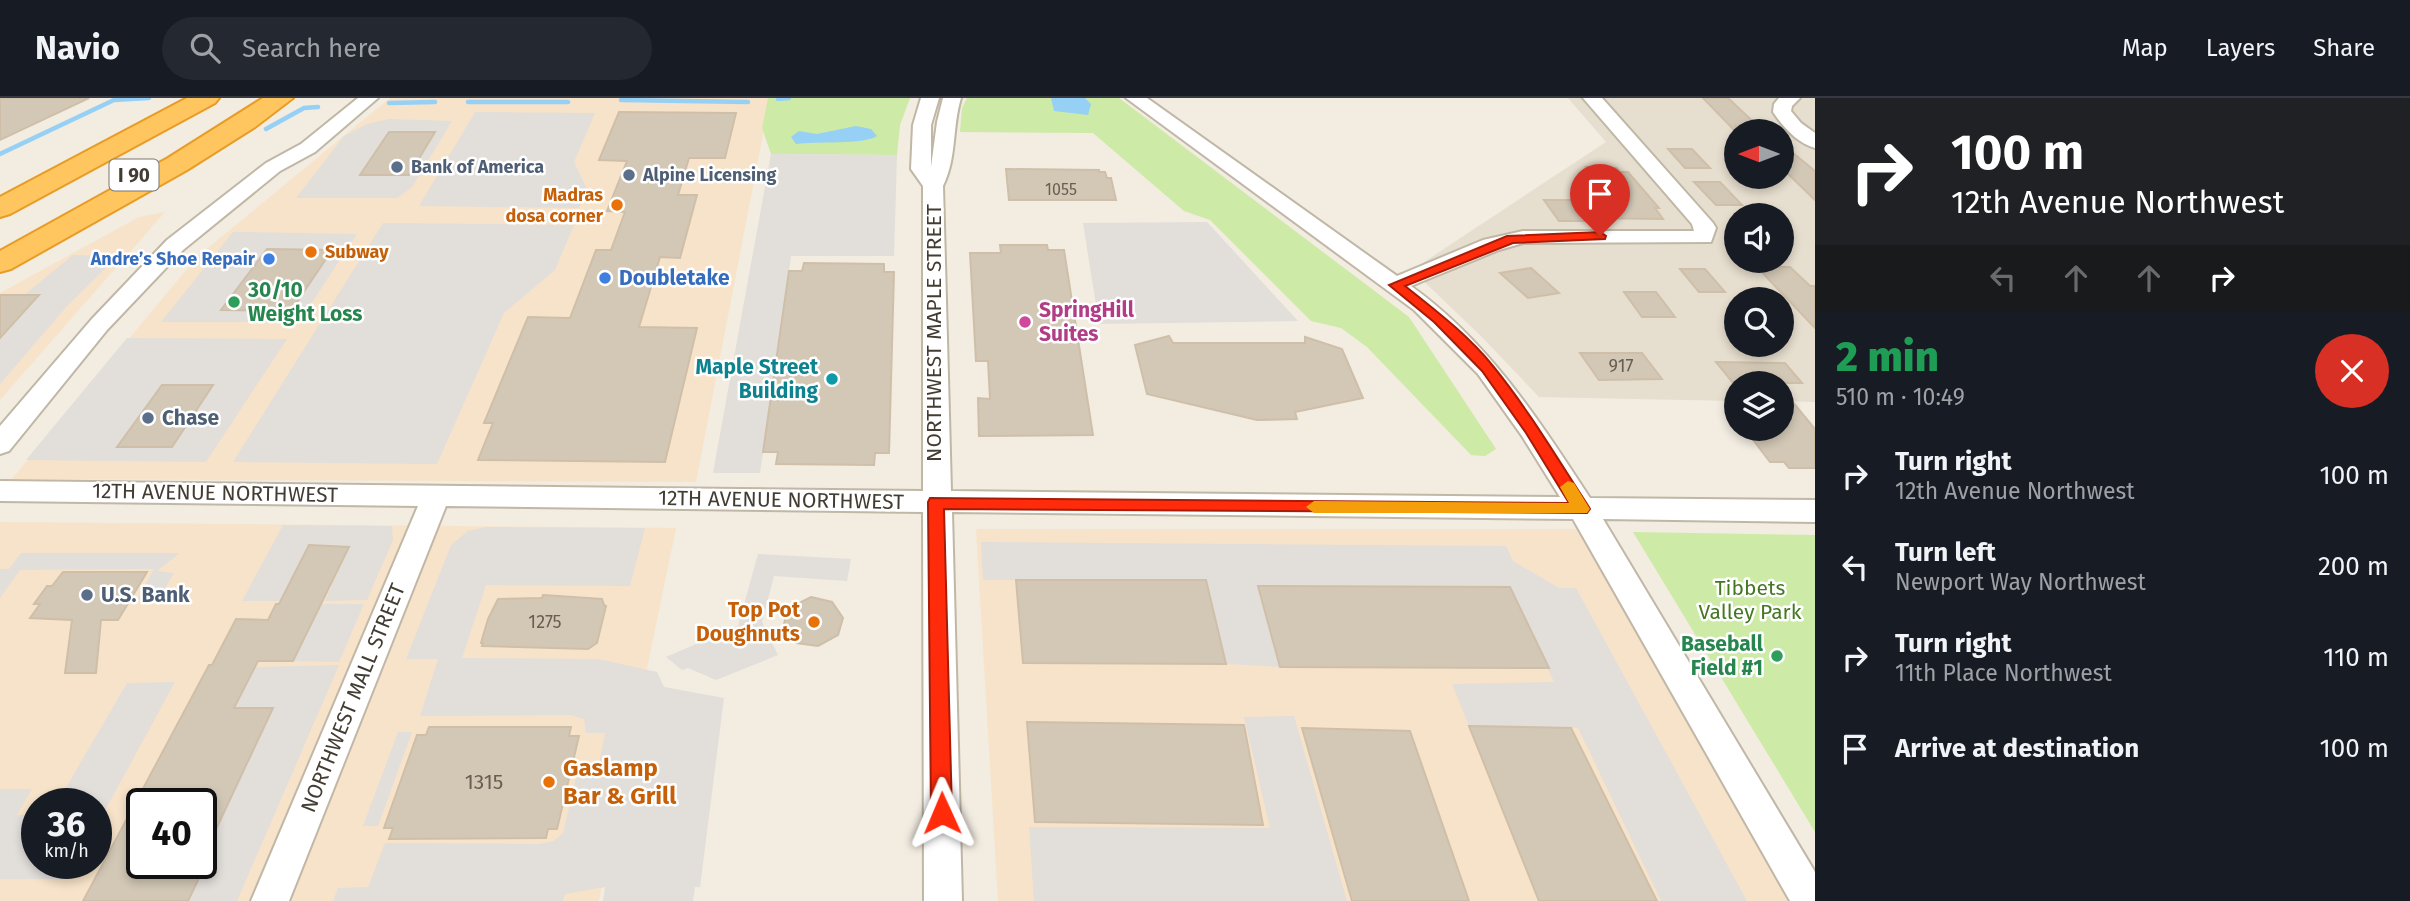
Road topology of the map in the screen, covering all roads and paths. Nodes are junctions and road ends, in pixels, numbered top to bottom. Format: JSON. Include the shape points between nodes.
{"nodes":[{"id":1,"x":265,"y":98,"type":"edge"},
{"id":2,"x":279,"y":98,"type":"edge"},
{"id":3,"x":347,"y":98,"type":"edge"},
{"id":4,"x":369,"y":98,"type":"edge"},
{"id":5,"x":930,"y":98,"type":"edge"},
{"id":6,"x":952,"y":98,"type":"edge"},
{"id":7,"x":1135,"y":98,"type":"edge"},
{"id":8,"x":1591,"y":98,"type":"edge"},
{"id":9,"x":1791,"y":98,"type":"edge"},
{"id":10,"x":197,"y":103,"type":"edge"},
{"id":11,"x":1815,"y":142,"type":"edge"},
{"id":12,"x":273,"y":167,"type":"junction"},
{"id":13,"x":933,"y":186,"type":"junction"},
{"id":14,"x":0,"y":197,"type":"edge"},
{"id":15,"x":0,"y":208,"type":"edge"},
{"id":16,"x":0,"y":247,"type":"edge"},
{"id":17,"x":0,"y":263,"type":"edge"},
{"id":18,"x":1395,"y":285,"type":"junction"},
{"id":19,"x":0,"y":444,"type":"edge"},
{"id":20,"x":0,"y":491,"type":"edge"},
{"id":21,"x":436,"y":496,"type":"junction"},
{"id":22,"x":936,"y":502,"type":"junction"},
{"id":23,"x":1582,"y":509,"type":"junction"},
{"id":24,"x":1815,"y":511,"type":"edge"},
{"id":25,"x":270,"y":901,"type":"edge"},
{"id":26,"x":943,"y":901,"type":"edge"},
{"id":27,"x":1811,"y":901,"type":"edge"}],
"edges":[{"from":1,"to":16,"type":"highway","number":"I 90"},
{"from":2,"to":17,"type":"highway","via":[[187,158]]},
{"from":3,"to":12,"type":"street","via":[[287,146]]},
{"from":4,"to":12,"type":"street","via":[[308,148]]},
{"from":5,"to":13,"type":"street","name":"NORTHWEST MAPLE STREET","via":[[922,124],[921,169]]},
{"from":6,"to":13,"type":"street","name":"NORTHWEST MAPLE STREET","via":[[944,127],[943,169]]},
{"from":7,"to":18,"type":"street"},
{"from":8,"to":18,"type":"street","via":[[1699,220],[1705,228],[1703,236],[1523,237],[1491,245]]},
{"from":9,"to":11,"type":"street","via":[[1783,104],[1782,113]]},
{"from":10,"to":14,"type":"highway"},
{"from":10,"to":15,"type":"highway","number":"I 90"},
{"from":12,"to":19,"type":"street","via":[[161,259]]},
{"from":13,"to":22,"type":"street","name":"NORTHWEST MAPLE STREET"},
{"from":18,"to":23,"type":"street","via":[[1438,319],[1487,368]]},
{"from":20,"to":21,"type":"street","name":"12TH AVENUE NORTHWEST"},
{"from":21,"to":22,"type":"street","name":"12TH AVENUE NORTHWEST"},
{"from":21,"to":25,"type":"street","name":"NORTHWEST MALL STREET"},
{"from":22,"to":23,"type":"street","name":"12TH AVENUE NORTHWEST"},
{"from":22,"to":26,"type":"street","name":"NORTHWEST MAPLE STREET"},
{"from":23,"to":24,"type":"street","name":"12TH AVENUE NORTHWEST"},
{"from":23,"to":27,"type":"street"}]}
